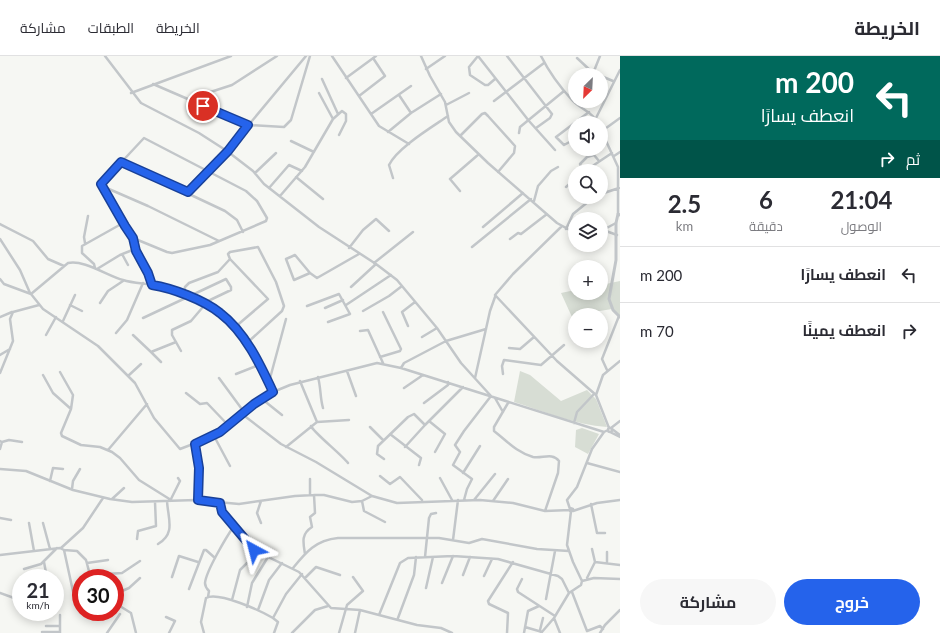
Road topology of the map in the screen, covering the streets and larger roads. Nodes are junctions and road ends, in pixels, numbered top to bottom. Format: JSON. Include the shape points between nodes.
{"nodes":[{"id":1,"x":105,"y":56,"type":"edge"},
{"id":2,"x":231,"y":56,"type":"edge"},
{"id":3,"x":277,"y":56,"type":"edge"},
{"id":4,"x":306,"y":56,"type":"edge"},
{"id":5,"x":310,"y":56,"type":"edge"},
{"id":6,"x":332,"y":56,"type":"edge"},
{"id":7,"x":376,"y":56,"type":"edge"},
{"id":8,"x":421,"y":56,"type":"edge"},
{"id":9,"x":445,"y":56,"type":"edge"},
{"id":10,"x":507,"y":56,"type":"edge"},
{"id":11,"x":540,"y":56,"type":"edge"},
{"id":12,"x":600,"y":56,"type":"edge"},
{"id":13,"x":373,"y":58,"type":"junction"},
{"id":14,"x":577,"y":58,"type":"dead end"},
{"id":15,"x":544,"y":63,"type":"junction"},
{"id":16,"x":588,"y":68,"type":"edge"},
{"id":17,"x":595,"y":68,"type":"edge"},
{"id":18,"x":426,"y":70,"type":"junction"},
{"id":19,"x":620,"y":70,"type":"edge"},
{"id":20,"x":346,"y":78,"type":"junction"},
{"id":21,"x":322,"y":79,"type":"dead end"},
{"id":22,"x":496,"y":79,"type":"junction"},
{"id":23,"x":525,"y":79,"type":"junction"},
{"id":24,"x":608,"y":79,"type":"edge"},
{"id":25,"x":613,"y":82,"type":"junction"},
{"id":26,"x":153,"y":84,"type":"junction"},
{"id":27,"x":411,"y":86,"type":"dead end"},
{"id":28,"x":564,"y":91,"type":"junction"},
{"id":29,"x":131,"y":93,"type":"junction"},
{"id":30,"x":319,"y":93,"type":"dead end"},
{"id":31,"x":469,"y":93,"type":"dead end"},
{"id":32,"x":507,"y":93,"type":"junction"},
{"id":33,"x":441,"y":94,"type":"junction"},
{"id":34,"x":399,"y":95,"type":"junction"},
{"id":35,"x":359,"y":96,"type":"junction"},
{"id":36,"x":189,"y":99,"type":"junction"},
{"id":37,"x":494,"y":101,"type":"dead end"},
{"id":38,"x":446,"y":105,"type":"junction"},
{"id":39,"x":546,"y":107,"type":"junction"},
{"id":40,"x":589,"y":112,"type":"junction"},
{"id":41,"x":411,"y":113,"type":"junction"},
{"id":42,"x":338,"y":114,"type":"junction"},
{"id":43,"x":371,"y":114,"type":"junction"},
{"id":44,"x":448,"y":116,"type":"junction"},
{"id":45,"x":584,"y":116,"type":"edge"},
{"id":46,"x":594,"y":116,"type":"edge"},
{"id":47,"x":597,"y":116,"type":"edge"},
{"id":48,"x":620,"y":118,"type":"edge"},
{"id":49,"x":333,"y":119,"type":"junction"},
{"id":50,"x":529,"y":121,"type":"junction"},
{"id":51,"x":248,"y":125,"type":"junction"},
{"id":52,"x":608,"y":126,"type":"edge"},
{"id":53,"x":536,"y":128,"type":"junction"},
{"id":54,"x":568,"y":128,"type":"edge"},
{"id":55,"x":388,"y":132,"type":"junction"},
{"id":56,"x":519,"y":132,"type":"dead end"},
{"id":57,"x":340,"y":135,"type":"dead end"},
{"id":58,"x":460,"y":136,"type":"junction"},
{"id":59,"x":291,"y":141,"type":"dead end"},
{"id":60,"x":568,"y":143,"type":"edge"},
{"id":61,"x":409,"y":144,"type":"junction"},
{"id":62,"x":608,"y":145,"type":"edge"},
{"id":63,"x":555,"y":150,"type":"dead end"},
{"id":64,"x":228,"y":151,"type":"junction"},
{"id":65,"x":314,"y":152,"type":"junction"},
{"id":66,"x":620,"y":152,"type":"edge"},
{"id":67,"x":276,"y":153,"type":"dead end"},
{"id":68,"x":612,"y":153,"type":"junction"},
{"id":69,"x":479,"y":154,"type":"junction"},
{"id":70,"x":614,"y":156,"type":"junction"},
{"id":71,"x":599,"y":161,"type":"junction"},
{"id":72,"x":121,"y":162,"type":"junction"},
{"id":73,"x":580,"y":164,"type":"edge"},
{"id":74,"x":594,"y":164,"type":"edge"},
{"id":75,"x":558,"y":167,"type":"dead end"},
{"id":76,"x":209,"y":171,"type":"junction"},
{"id":77,"x":302,"y":171,"type":"junction"},
{"id":78,"x":619,"y":171,"type":"edge"},
{"id":79,"x":498,"y":172,"type":"junction"},
{"id":80,"x":255,"y":173,"type":"junction"},
{"id":81,"x":296,"y":177,"type":"junction"},
{"id":82,"x":393,"y":178,"type":"dead end"},
{"id":83,"x":102,"y":186,"type":"junction"},
{"id":84,"x":269,"y":188,"type":"junction"},
{"id":85,"x":619,"y":188,"type":"junction"},
{"id":86,"x":460,"y":191,"type":"dead end"},
{"id":87,"x":188,"y":192,"type":"junction"},
{"id":88,"x":608,"y":192,"type":"edge"},
{"id":89,"x":523,"y":193,"type":"junction"},
{"id":90,"x":280,"y":196,"type":"junction"},
{"id":91,"x":323,"y":199,"type":"dead end"},
{"id":92,"x":531,"y":199,"type":"junction"},
{"id":93,"x":534,"y":201,"type":"junction"},
{"id":94,"x":585,"y":204,"type":"edge"},
{"id":95,"x":547,"y":214,"type":"junction"},
{"id":96,"x":619,"y":214,"type":"edge"},
{"id":97,"x":88,"y":216,"type":"dead end"},
{"id":98,"x":123,"y":223,"type":"junction"},
{"id":99,"x":616,"y":223,"type":"junction"},
{"id":100,"x":0,"y":224,"type":"edge"},
{"id":101,"x":562,"y":226,"type":"junction"},
{"id":102,"x":483,"y":227,"type":"dead end"},
{"id":103,"x":608,"y":228,"type":"edge"},
{"id":104,"x":566,"y":229,"type":"joint"},
{"id":105,"x":389,"y":231,"type":"dead end"},
{"id":106,"x":608,"y":231,"type":"edge"},
{"id":107,"x":243,"y":232,"type":"junction"},
{"id":108,"x":412,"y":232,"type":"dead end"},
{"id":109,"x":617,"y":235,"type":"junction"},
{"id":110,"x":133,"y":238,"type":"junction"},
{"id":111,"x":510,"y":239,"type":"dead end"},
{"id":112,"x":0,"y":240,"type":"edge"},
{"id":113,"x":219,"y":241,"type":"junction"},
{"id":114,"x":85,"y":243,"type":"junction"},
{"id":115,"x":472,"y":247,"type":"dead end"},
{"id":116,"x":350,"y":248,"type":"junction"},
{"id":117,"x":135,"y":249,"type":"junction"},
{"id":118,"x":122,"y":254,"type":"junction"},
{"id":119,"x":359,"y":254,"type":"junction"},
{"id":120,"x":230,"y":259,"type":"junction"},
{"id":121,"x":375,"y":264,"type":"junction"},
{"id":122,"x":128,"y":265,"type":"dead end"},
{"id":123,"x":64,"y":266,"type":"junction"},
{"id":124,"x":96,"y":269,"type":"junction"},
{"id":125,"x":310,"y":273,"type":"junction"},
{"id":126,"x":391,"y":275,"type":"junction"},
{"id":127,"x":0,"y":279,"type":"edge"},
{"id":128,"x":124,"y":281,"type":"junction"},
{"id":129,"x":143,"y":283,"type":"junction"},
{"id":130,"x":4,"y":284,"type":"junction"},
{"id":131,"x":152,"y":285,"type":"junction"},
{"id":132,"x":0,"y":286,"type":"edge"},
{"id":133,"x":402,"y":286,"type":"junction"},
{"id":134,"x":351,"y":287,"type":"dead end"},
{"id":135,"x":31,"y":294,"type":"junction"},
{"id":136,"x":75,"y":295,"type":"dead end"},
{"id":137,"x":184,"y":295,"type":"junction"},
{"id":138,"x":496,"y":296,"type":"junction"},
{"id":139,"x":188,"y":297,"type":"junction"},
{"id":140,"x":343,"y":300,"type":"junction"},
{"id":141,"x":416,"y":302,"type":"junction"},
{"id":142,"x":100,"y":303,"type":"dead end"},
{"id":143,"x":39,"y":305,"type":"junction"},
{"id":144,"x":70,"y":305,"type":"junction"},
{"id":145,"x":205,"y":305,"type":"junction"},
{"id":146,"x":346,"y":305,"type":"junction"},
{"id":147,"x":307,"y":306,"type":"dead end"},
{"id":148,"x":325,"y":308,"type":"dead end"},
{"id":149,"x":82,"y":311,"type":"dead end"},
{"id":150,"x":363,"y":311,"type":"dead end"},
{"id":151,"x":12,"y":312,"type":"junction"},
{"id":152,"x":383,"y":312,"type":"dead end"},
{"id":153,"x":4,"y":315,"type":"junction"},
{"id":154,"x":619,"y":316,"type":"edge"},
{"id":155,"x":0,"y":317,"type":"edge"},
{"id":156,"x":56,"y":317,"type":"junction"},
{"id":157,"x":143,"y":318,"type":"dead end"},
{"id":158,"x":10,"y":319,"type":"junction"},
{"id":159,"x":286,"y":319,"type":"dead end"},
{"id":160,"x":63,"y":321,"type":"junction"},
{"id":161,"x":328,"y":322,"type":"dead end"},
{"id":162,"x":408,"y":326,"type":"dead end"},
{"id":163,"x":234,"y":328,"type":"junction"},
{"id":164,"x":437,"y":328,"type":"junction"},
{"id":165,"x":486,"y":329,"type":"junction"},
{"id":166,"x":360,"y":331,"type":"dead end"},
{"id":167,"x":116,"y":333,"type":"dead end"},
{"id":168,"x":46,"y":335,"type":"dead end"},
{"id":169,"x":133,"y":335,"type":"dead end"},
{"id":170,"x":422,"y":337,"type":"dead end"},
{"id":171,"x":534,"y":337,"type":"junction"},
{"id":172,"x":446,"y":341,"type":"junction"},
{"id":173,"x":176,"y":342,"type":"junction"},
{"id":174,"x":247,"y":343,"type":"junction"},
{"id":175,"x":564,"y":345,"type":"dead end"},
{"id":176,"x":509,"y":348,"type":"dead end"},
{"id":177,"x":10,"y":349,"type":"junction"},
{"id":178,"x":181,"y":351,"type":"dead end"},
{"id":179,"x":151,"y":352,"type":"junction"},
{"id":180,"x":0,"y":355,"type":"edge"},
{"id":181,"x":553,"y":356,"type":"junction"},
{"id":182,"x":380,"y":357,"type":"junction"},
{"id":183,"x":620,"y":361,"type":"edge"},
{"id":184,"x":0,"y":362,"type":"edge"},
{"id":185,"x":161,"y":362,"type":"dead end"},
{"id":186,"x":383,"y":363,"type":"junction"},
{"id":187,"x":141,"y":364,"type":"dead end"},
{"id":188,"x":3,"y":365,"type":"junction"},
{"id":189,"x":259,"y":365,"type":"junction"},
{"id":190,"x":401,"y":368,"type":"junction"},
{"id":191,"x":607,"y":370,"type":"junction"},
{"id":192,"x":347,"y":371,"type":"junction"},
{"id":193,"x":60,"y":372,"type":"dead end"},
{"id":194,"x":0,"y":373,"type":"edge"},
{"id":195,"x":236,"y":374,"type":"dead end"},
{"id":196,"x":503,"y":374,"type":"dead end"},
{"id":197,"x":423,"y":375,"type":"junction"},
{"id":198,"x":43,"y":376,"type":"dead end"},
{"id":199,"x":128,"y":376,"type":"junction"},
{"id":200,"x":219,"y":378,"type":"dead end"},
{"id":201,"x":318,"y":378,"type":"junction"},
{"id":202,"x":475,"y":378,"type":"junction"},
{"id":203,"x":300,"y":381,"type":"junction"},
{"id":204,"x":448,"y":382,"type":"junction"},
{"id":205,"x":269,"y":383,"type":"junction"},
{"id":206,"x":463,"y":387,"type":"junction"},
{"id":207,"x":483,"y":387,"type":"junction"},
{"id":208,"x":404,"y":388,"type":"dead end"},
{"id":209,"x":273,"y":392,"type":"junction"},
{"id":210,"x":186,"y":393,"type":"dead end"},
{"id":211,"x":480,"y":393,"type":"junction"},
{"id":212,"x":595,"y":394,"type":"junction"},
{"id":213,"x":356,"y":396,"type":"dead end"},
{"id":214,"x":491,"y":396,"type":"junction"},
{"id":215,"x":495,"y":398,"type":"junction"},
{"id":216,"x":262,"y":399,"type":"junction"},
{"id":217,"x":508,"y":402,"type":"junction"},
{"id":218,"x":424,"y":403,"type":"dead end"},
{"id":219,"x":147,"y":404,"type":"junction"},
{"id":220,"x":323,"y":408,"type":"dead end"},
{"id":221,"x":71,"y":409,"type":"junction"},
{"id":222,"x":503,"y":412,"type":"junction"},
{"id":223,"x":243,"y":413,"type":"junction"},
{"id":224,"x":282,"y":415,"type":"dead end"},
{"id":225,"x":349,"y":420,"type":"dead end"},
{"id":226,"x":429,"y":421,"type":"junction"},
{"id":227,"x":316,"y":422,"type":"junction"},
{"id":228,"x":574,"y":422,"type":"junction"},
{"id":229,"x":620,"y":422,"type":"edge"},
{"id":230,"x":424,"y":424,"type":"junction"},
{"id":231,"x":228,"y":425,"type":"junction"},
{"id":232,"x":311,"y":426,"type":"junction"},
{"id":233,"x":370,"y":427,"type":"dead end"},
{"id":234,"x":610,"y":429,"type":"junction"},
{"id":235,"x":604,"y":432,"type":"junction"},
{"id":236,"x":390,"y":434,"type":"junction"},
{"id":237,"x":214,"y":436,"type":"junction"},
{"id":238,"x":620,"y":436,"type":"edge"},
{"id":239,"x":383,"y":440,"type":"junction"},
{"id":240,"x":1,"y":442,"type":"edge"},
{"id":241,"x":22,"y":442,"type":"dead end"},
{"id":242,"x":195,"y":444,"type":"junction"},
{"id":243,"x":480,"y":446,"type":"dead end"},
{"id":244,"x":286,"y":447,"type":"junction"},
{"id":245,"x":405,"y":447,"type":"junction"},
{"id":246,"x":0,"y":449,"type":"edge"},
{"id":247,"x":108,"y":450,"type":"junction"},
{"id":248,"x":435,"y":452,"type":"dead end"},
{"id":249,"x":384,"y":459,"type":"dead end"},
{"id":250,"x":348,"y":463,"type":"dead end"},
{"id":251,"x":587,"y":463,"type":"junction"},
{"id":252,"x":419,"y":465,"type":"dead end"},
{"id":253,"x":230,"y":466,"type":"dead end"},
{"id":254,"x":0,"y":468,"type":"edge"},
{"id":255,"x":63,"y":469,"type":"dead end"},
{"id":256,"x":80,"y":469,"type":"dead end"},
{"id":257,"x":620,"y":472,"type":"edge"},
{"id":258,"x":463,"y":473,"type":"junction"},
{"id":259,"x":495,"y":474,"type":"dead end"},
{"id":260,"x":380,"y":476,"type":"dead end"},
{"id":261,"x":178,"y":478,"type":"dead end"},
{"id":262,"x":440,"y":478,"type":"dead end"},
{"id":263,"x":310,"y":479,"type":"dead end"},
{"id":264,"x":508,"y":479,"type":"dead end"},
{"id":265,"x":50,"y":481,"type":"junction"},
{"id":266,"x":124,"y":488,"type":"dead end"},
{"id":267,"x":72,"y":489,"type":"junction"},
{"id":268,"x":312,"y":495,"type":"junction"},
{"id":269,"x":372,"y":496,"type":"junction"},
{"id":270,"x":103,"y":498,"type":"junction"},
{"id":271,"x":112,"y":499,"type":"junction"},
{"id":272,"x":171,"y":499,"type":"junction"},
{"id":273,"x":198,"y":500,"type":"junction"},
{"id":274,"x":452,"y":500,"type":"junction"},
{"id":275,"x":458,"y":500,"type":"junction"},
{"id":276,"x":464,"y":500,"type":"junction"},
{"id":277,"x":474,"y":500,"type":"junction"},
{"id":278,"x":620,"y":500,"type":"edge"},
{"id":279,"x":166,"y":501,"type":"junction"},
{"id":280,"x":262,"y":501,"type":"junction"},
{"id":281,"x":362,"y":501,"type":"junction"},
{"id":282,"x":422,"y":501,"type":"junction"},
{"id":283,"x":493,"y":501,"type":"junction"},
{"id":284,"x":155,"y":502,"type":"junction"},
{"id":285,"x":220,"y":503,"type":"junction"},
{"id":286,"x":591,"y":504,"type":"junction"},
{"id":287,"x":571,"y":510,"type":"junction"},
{"id":288,"x":546,"y":511,"type":"junction"},
{"id":289,"x":436,"y":513,"type":"dead end"},
{"id":290,"x":0,"y":518,"type":"edge"},
{"id":291,"x":11,"y":520,"type":"dead end"},
{"id":292,"x":261,"y":522,"type":"dead end"},
{"id":293,"x":385,"y":522,"type":"dead end"},
{"id":294,"x":43,"y":523,"type":"dead end"},
{"id":295,"x":29,"y":524,"type":"dead end"},
{"id":296,"x":234,"y":526,"type":"junction"},
{"id":297,"x":605,"y":533,"type":"dead end"},
{"id":298,"x":137,"y":539,"type":"dead end"},
{"id":299,"x":426,"y":539,"type":"junction"},
{"id":300,"x":453,"y":540,"type":"junction"},
{"id":301,"x":158,"y":544,"type":"dead end"},
{"id":302,"x":59,"y":548,"type":"junction"},
{"id":303,"x":50,"y":549,"type":"junction"},
{"id":304,"x":592,"y":549,"type":"dead end"},
{"id":305,"x":64,"y":550,"type":"junction"},
{"id":306,"x":34,"y":551,"type":"junction"},
{"id":307,"x":556,"y":551,"type":"junction"},
{"id":308,"x":569,"y":551,"type":"junction"},
{"id":309,"x":258,"y":552,"type":"junction"},
{"id":310,"x":606,"y":552,"type":"dead end"},
{"id":311,"x":0,"y":554,"type":"edge"},
{"id":312,"x":304,"y":554,"type":"junction"},
{"id":313,"x":433,"y":556,"type":"junction"},
{"id":314,"x":453,"y":556,"type":"junction"},
{"id":315,"x":268,"y":557,"type":"junction"},
{"id":316,"x":416,"y":557,"type":"junction"},
{"id":317,"x":425,"y":557,"type":"junction"},
{"id":318,"x":470,"y":557,"type":"junction"},
{"id":319,"x":215,"y":558,"type":"junction"},
{"id":320,"x":492,"y":559,"type":"junction"},
{"id":321,"x":108,"y":560,"type":"dead end"},
{"id":322,"x":140,"y":561,"type":"dead end"},
{"id":323,"x":44,"y":562,"type":"junction"},
{"id":324,"x":198,"y":562,"type":"junction"},
{"id":325,"x":513,"y":562,"type":"junction"},
{"id":326,"x":595,"y":562,"type":"junction"},
{"id":327,"x":87,"y":563,"type":"junction"},
{"id":328,"x":282,"y":563,"type":"junction"},
{"id":329,"x":607,"y":563,"type":"junction"},
{"id":330,"x":620,"y":565,"type":"edge"},
{"id":331,"x":293,"y":568,"type":"junction"},
{"id":332,"x":24,"y":569,"type":"dead end"},
{"id":333,"x":45,"y":569,"type":"edge"},
{"id":334,"x":89,"y":569,"type":"edge"},
{"id":335,"x":124,"y":572,"type":"edge"},
{"id":336,"x":302,"y":574,"type":"junction"},
{"id":337,"x":551,"y":574,"type":"junction"},
{"id":338,"x":340,"y":575,"type":"dead end"},
{"id":339,"x":463,"y":575,"type":"dead end"},
{"id":340,"x":484,"y":576,"type":"dead end"},
{"id":341,"x":172,"y":577,"type":"dead end"},
{"id":342,"x":353,"y":577,"type":"dead end"},
{"id":343,"x":140,"y":578,"type":"dead end"},
{"id":344,"x":305,"y":578,"type":"junction"},
{"id":345,"x":587,"y":578,"type":"junction"},
{"id":346,"x":522,"y":579,"type":"dead end"},
{"id":347,"x":620,"y":579,"type":"edge"},
{"id":348,"x":582,"y":581,"type":"junction"},
{"id":349,"x":442,"y":583,"type":"dead end"},
{"id":350,"x":72,"y":587,"type":"edge"},
{"id":351,"x":189,"y":588,"type":"dead end"},
{"id":352,"x":426,"y":588,"type":"dead end"},
{"id":353,"x":124,"y":590,"type":"edge"},
{"id":354,"x":570,"y":592,"type":"junction"},
{"id":355,"x":0,"y":594,"type":"edge"},
{"id":356,"x":12,"y":597,"type":"edge"},
{"id":357,"x":208,"y":597,"type":"junction"},
{"id":358,"x":546,"y":599,"type":"dead end"},
{"id":359,"x":232,"y":600,"type":"junction"},
{"id":360,"x":328,"y":606,"type":"junction"},
{"id":361,"x":540,"y":606,"type":"junction"},
{"id":362,"x":247,"y":607,"type":"junction"},
{"id":363,"x":124,"y":609,"type":"edge"},
{"id":364,"x":345,"y":609,"type":"junction"},
{"id":365,"x":258,"y":610,"type":"junction"},
{"id":366,"x":360,"y":610,"type":"junction"},
{"id":367,"x":620,"y":610,"type":"edge"},
{"id":368,"x":379,"y":615,"type":"junction"},
{"id":369,"x":166,"y":617,"type":"dead end"},
{"id":370,"x":554,"y":617,"type":"junction"},
{"id":371,"x":273,"y":618,"type":"junction"},
{"id":372,"x":398,"y":618,"type":"junction"},
{"id":373,"x":543,"y":618,"type":"dead end"},
{"id":374,"x":60,"y":621,"type":"edge"},
{"id":375,"x":115,"y":621,"type":"edge"},
{"id":376,"x":46,"y":626,"type":"dead end"},
{"id":377,"x":60,"y":626,"type":"junction"},
{"id":378,"x":525,"y":627,"type":"junction"},
{"id":379,"x":604,"y":629,"type":"junction"},
{"id":380,"x":42,"y":632,"type":"edge"},
{"id":381,"x":541,"y":632,"type":"edge"},
{"id":382,"x":60,"y":633,"type":"edge"},
{"id":383,"x":107,"y":633,"type":"edge"},
{"id":384,"x":136,"y":633,"type":"edge"},
{"id":385,"x":169,"y":633,"type":"edge"},
{"id":386,"x":204,"y":633,"type":"edge"},
{"id":387,"x":274,"y":633,"type":"edge"},
{"id":388,"x":292,"y":633,"type":"edge"},
{"id":389,"x":339,"y":633,"type":"edge"},
{"id":390,"x":354,"y":633,"type":"edge"},
{"id":391,"x":452,"y":633,"type":"edge"},
{"id":392,"x":507,"y":633,"type":"edge"},
{"id":393,"x":524,"y":633,"type":"edge"},
{"id":394,"x":560,"y":633,"type":"edge"},
{"id":395,"x":600,"y":633,"type":"edge"}],
"edges":[{"from":1,"to":29,"type":"street"},
{"from":2,"to":26,"type":"street"},
{"from":3,"to":36,"type":"street","via":[[232,85]]},
{"from":4,"to":51,"type":"street"},
{"from":5,"to":51,"type":"street","via":[[288,124],[282,127]]},
{"from":6,"to":20,"type":"street"},
{"from":7,"to":13,"type":"street"},
{"from":8,"to":18,"type":"street"},
{"from":9,"to":18,"type":"street"},
{"from":10,"to":23,"type":"street"},
{"from":11,"to":15,"type":"street"},
{"from":12,"to":17,"type":"street"},
{"from":13,"to":20,"type":"street"},
{"from":13,"to":35,"type":"street","via":[[385,76]]},
{"from":14,"to":16,"type":"street"},
{"from":15,"to":23,"type":"street"},
{"from":15,"to":28,"type":"street"},
{"from":18,"to":33,"type":"street"},
{"from":19,"to":25,"type":"street"},
{"from":20,"to":35,"type":"street"},
{"from":21,"to":42,"type":"street"},
{"from":22,"to":22,"type":"street","via":[[484,85],[470,75],[468,68],[478,56]]},
{"from":22,"to":32,"type":"street"},
{"from":23,"to":32,"type":"street"},
{"from":23,"to":39,"type":"street"},
{"from":24,"to":25,"type":"street"},
{"from":25,"to":47,"type":"street"},
{"from":26,"to":29,"type":"street"},
{"from":26,"to":36,"type":"street"},
{"from":27,"to":34,"type":"street"},
{"from":28,"to":39,"type":"street"},
{"from":28,"to":40,"type":"street","via":[[577,105]]},
{"from":29,"to":64,"type":"street","via":[[151,109]]},
{"from":30,"to":49,"type":"street"},
{"from":31,"to":38,"type":"street"},
{"from":32,"to":37,"type":"street"},
{"from":32,"to":50,"type":"street"},
{"from":33,"to":38,"type":"street"},
{"from":33,"to":41,"type":"street"},
{"from":34,"to":41,"type":"street"},
{"from":34,"to":43,"type":"street"},
{"from":35,"to":43,"type":"street"},
{"from":36,"to":51,"type":"street"},
{"from":38,"to":44,"type":"street"},
{"from":39,"to":50,"type":"street"},
{"from":39,"to":53,"type":"street","via":[[552,116]]},
{"from":40,"to":45,"type":"street"},
{"from":40,"to":46,"type":"street"},
{"from":41,"to":55,"type":"street"},
{"from":42,"to":49,"type":"street"},
{"from":42,"to":57,"type":"street","via":[[344,111],[347,117]]},
{"from":43,"to":55,"type":"street","via":[[380,127]]},
{"from":44,"to":58,"type":"street","via":[[450,124]]},
{"from":44,"to":61,"type":"street"},
{"from":48,"to":52,"type":"street"},
{"from":49,"to":65,"type":"street"},
{"from":50,"to":53,"type":"street"},
{"from":50,"to":56,"type":"street","via":[[520,127]]},
{"from":51,"to":64,"type":"street"},
{"from":53,"to":63,"type":"street"},
{"from":54,"to":60,"type":"street","via":[[556,137],[564,145]]},
{"from":55,"to":61,"type":"street"},
{"from":58,"to":69,"type":"street"},
{"from":58,"to":79,"type":"street","via":[[482,114],[488,116],[515,146],[514,153]]},
{"from":59,"to":65,"type":"street"},
{"from":61,"to":82,"type":"street","via":[[389,164]]},
{"from":62,"to":68,"type":"street"},
{"from":64,"to":76,"type":"street"},
{"from":64,"to":80,"type":"street"},
{"from":65,"to":77,"type":"street"},
{"from":66,"to":70,"type":"street"},
{"from":67,"to":80,"type":"street"},
{"from":68,"to":70,"type":"street"},
{"from":68,"to":71,"type":"street"},
{"from":69,"to":79,"type":"street"},
{"from":69,"to":86,"type":"street","via":[[449,179]]},
{"from":70,"to":78,"type":"street"},
{"from":71,"to":73,"type":"street","via":[[594,155],[587,157]]},
{"from":71,"to":74,"type":"street"},
{"from":72,"to":76,"type":"street","via":[[144,138]]},
{"from":72,"to":83,"type":"street"},
{"from":72,"to":87,"type":"street"},
{"from":75,"to":93,"type":"street","via":[[538,186]]},
{"from":76,"to":87,"type":"street"},
{"from":76,"to":107,"type":"street","via":[[246,191],[257,201],[266,221]]},
{"from":77,"to":81,"type":"street"},
{"from":77,"to":84,"type":"street","via":[[289,165]]},
{"from":78,"to":85,"type":"street"},
{"from":79,"to":89,"type":"street"},
{"from":80,"to":84,"type":"street"},
{"from":81,"to":90,"type":"street"},
{"from":81,"to":91,"type":"street"},
{"from":83,"to":98,"type":"street"},
{"from":83,"to":113,"type":"street"},
{"from":84,"to":90,"type":"street"},
{"from":85,"to":88,"type":"street"},
{"from":85,"to":96,"type":"street"},
{"from":87,"to":107,"type":"street","via":[[232,216],[239,222]]},
{"from":89,"to":92,"type":"street"},
{"from":89,"to":102,"type":"street"},
{"from":90,"to":116,"type":"street"},
{"from":92,"to":93,"type":"street"},
{"from":92,"to":115,"type":"street"},
{"from":93,"to":95,"type":"street"},
{"from":94,"to":104,"type":"street","via":[[573,214]]},
{"from":95,"to":101,"type":"street"},
{"from":95,"to":111,"type":"street","via":[[521,234],[518,233]]},
{"from":96,"to":99,"type":"street"},
{"from":97,"to":114,"type":"street"},
{"from":98,"to":110,"type":"street"},
{"from":98,"to":114,"type":"street"},
{"from":99,"to":103,"type":"street"},
{"from":99,"to":109,"type":"street"},
{"from":100,"to":123,"type":"street","via":[[33,241],[48,259]]},
{"from":101,"to":104,"type":"street"},
{"from":101,"to":138,"type":"street","via":[[513,274]]},
{"from":105,"to":116,"type":"street","via":[[376,219],[363,230]]},
{"from":106,"to":109,"type":"street"},
{"from":107,"to":113,"type":"street"},
{"from":108,"to":121,"type":"street"},
{"from":109,"to":154,"type":"street","via":[[610,299],[611,307]]},
{"from":110,"to":113,"type":"street","via":[[170,253]]},
{"from":110,"to":117,"type":"street"},
{"from":112,"to":135,"type":"street","via":[[20,270]]},
{"from":114,"to":124,"type":"street","via":[[82,252]]},
{"from":116,"to":119,"type":"street"},
{"from":117,"to":118,"type":"street"},
{"from":117,"to":131,"type":"street"},
{"from":118,"to":122,"type":"street"},
{"from":118,"to":124,"type":"street"},
{"from":119,"to":121,"type":"street"},
{"from":119,"to":125,"type":"street","via":[[318,278],[314,278]]},
{"from":120,"to":137,"type":"street","via":[[218,272],[189,283],[185,287]]},
{"from":120,"to":163,"type":"street","via":[[268,299]]},
{"from":120,"to":174,"type":"street","via":[[230,252],[259,247],[284,303],[282,311]]},
{"from":121,"to":126,"type":"street"},
{"from":121,"to":134,"type":"street"},
{"from":123,"to":124,"type":"street","via":[[73,262]]},
{"from":123,"to":135,"type":"street"},
{"from":124,"to":128,"type":"street"},
{"from":125,"to":125,"type":"street","via":[[294,280],[286,259],[296,255]]},
{"from":126,"to":133,"type":"street"},
{"from":126,"to":146,"type":"street"},
{"from":127,"to":130,"type":"street"},
{"from":128,"to":129,"type":"street"},
{"from":128,"to":142,"type":"street","via":[[108,291]]},
{"from":129,"to":131,"type":"street"},
{"from":129,"to":167,"type":"street","via":[[127,320]]},
{"from":130,"to":132,"type":"street"},
{"from":130,"to":135,"type":"street"},
{"from":131,"to":137,"type":"street"},
{"from":133,"to":141,"type":"street"},
{"from":133,"to":150,"type":"street"},
{"from":135,"to":143,"type":"street"},
{"from":136,"to":144,"type":"street"},
{"from":137,"to":139,"type":"street"},
{"from":138,"to":165,"type":"street"},
{"from":138,"to":171,"type":"street"},
{"from":139,"to":145,"type":"street"},
{"from":139,"to":145,"type":"street","via":[[226,279],[231,289]]},
{"from":139,"to":157,"type":"street"},
{"from":140,"to":146,"type":"street"},
{"from":140,"to":147,"type":"street","via":[[337,293]]},
{"from":140,"to":148,"type":"street"},
{"from":141,"to":162,"type":"street","via":[[402,312]]},
{"from":141,"to":164,"type":"street"},
{"from":143,"to":151,"type":"street"},
{"from":143,"to":156,"type":"street"},
{"from":144,"to":149,"type":"street"},
{"from":144,"to":160,"type":"street"},
{"from":145,"to":163,"type":"street","via":[[221,313]]},
{"from":145,"to":173,"type":"street","via":[[191,321],[172,330]]},
{"from":146,"to":161,"type":"street","via":[[349,315]]},
{"from":151,"to":153,"type":"street"},
{"from":151,"to":158,"type":"street"},
{"from":152,"to":182,"type":"street","via":[[402,349],[400,352]]},
{"from":153,"to":155,"type":"street"},
{"from":153,"to":158,"type":"street"},
{"from":154,"to":191,"type":"street","via":[[602,359]]},
{"from":156,"to":160,"type":"street"},
{"from":156,"to":168,"type":"street"},
{"from":158,"to":177,"type":"street","via":[[14,337]]},
{"from":159,"to":205,"type":"street"},
{"from":160,"to":199,"type":"street","via":[[98,346]]},
{"from":163,"to":174,"type":"street"},
{"from":164,"to":170,"type":"street"},
{"from":164,"to":172,"type":"street"},
{"from":165,"to":172,"type":"street"},
{"from":165,"to":202,"type":"street"},
{"from":166,"to":182,"type":"street","via":[[368,330]]},
{"from":169,"to":179,"type":"street"},
{"from":171,"to":176,"type":"street","via":[[520,349]]},
{"from":171,"to":181,"type":"street"},
{"from":172,"to":190,"type":"street","via":[[404,363]]},
{"from":172,"to":202,"type":"street"},
{"from":173,"to":178,"type":"street"},
{"from":173,"to":179,"type":"street"},
{"from":174,"to":189,"type":"street"},
{"from":175,"to":181,"type":"street"},
{"from":177,"to":180,"type":"street"},
{"from":177,"to":188,"type":"street"},
{"from":179,"to":185,"type":"street"},
{"from":181,"to":196,"type":"street","via":[[542,365],[504,360]]},
{"from":181,"to":212,"type":"street"},
{"from":182,"to":186,"type":"street"},
{"from":183,"to":191,"type":"street"},
{"from":184,"to":188,"type":"street"},
{"from":186,"to":190,"type":"street"},
{"from":186,"to":192,"type":"street"},
{"from":187,"to":199,"type":"street"},
{"from":188,"to":194,"type":"street"},
{"from":189,"to":195,"type":"street"},
{"from":189,"to":205,"type":"street"},
{"from":190,"to":197,"type":"street"},
{"from":191,"to":212,"type":"street"},
{"from":192,"to":201,"type":"street"},
{"from":192,"to":213,"type":"street"},
{"from":193,"to":221,"type":"street","via":[[73,395]]},
{"from":197,"to":204,"type":"street"},
{"from":197,"to":208,"type":"street"},
{"from":198,"to":221,"type":"street","via":[[53,393]]},
{"from":199,"to":219,"type":"street"},
{"from":200,"to":223,"type":"street"},
{"from":201,"to":203,"type":"street"},
{"from":201,"to":220,"type":"street"},
{"from":202,"to":207,"type":"street"},
{"from":203,"to":209,"type":"street"},
{"from":203,"to":227,"type":"street"},
{"from":204,"to":206,"type":"street"},
{"from":204,"to":218,"type":"street","via":[[448,385]]},
{"from":205,"to":209,"type":"street"},
{"from":206,"to":211,"type":"street"},
{"from":206,"to":226,"type":"street"},
{"from":207,"to":211,"type":"street"},
{"from":207,"to":214,"type":"street"},
{"from":209,"to":216,"type":"street"},
{"from":210,"to":231,"type":"street","via":[[200,404],[207,403]]},
{"from":211,"to":214,"type":"street"},
{"from":212,"to":228,"type":"street","via":[[576,412]]},
{"from":212,"to":234,"type":"street"},
{"from":214,"to":215,"type":"street"},
{"from":214,"to":258,"type":"street","via":[[455,445],[460,452],[452,465]]},
{"from":215,"to":217,"type":"street"},
{"from":215,"to":222,"type":"street"},
{"from":216,"to":223,"type":"street"},
{"from":216,"to":224,"type":"street"},
{"from":217,"to":222,"type":"street"},
{"from":217,"to":228,"type":"street"},
{"from":219,"to":242,"type":"street","via":[[154,418],[178,448]]},
{"from":219,"to":247,"type":"street"},
{"from":221,"to":247,"type":"street","via":[[62,436],[81,445]]},
{"from":222,"to":288,"type":"street","via":[[493,430],[512,447],[533,457],[553,456],[559,461],[558,473]]},
{"from":223,"to":231,"type":"street"},
{"from":223,"to":244,"type":"street"},
{"from":225,"to":227,"type":"street"},
{"from":226,"to":230,"type":"street"},
{"from":226,"to":248,"type":"street","via":[[445,434]]},
{"from":227,"to":232,"type":"street"},
{"from":228,"to":235,"type":"street"},
{"from":229,"to":234,"type":"street"},
{"from":230,"to":236,"type":"street","via":[[413,414]]},
{"from":230,"to":245,"type":"street"},
{"from":231,"to":237,"type":"street"},
{"from":232,"to":244,"type":"street"},
{"from":232,"to":250,"type":"street","via":[[313,431]]},
{"from":233,"to":239,"type":"street"},
{"from":234,"to":235,"type":"street"},
{"from":234,"to":238,"type":"street"},
{"from":235,"to":251,"type":"street"},
{"from":236,"to":239,"type":"street"},
{"from":236,"to":245,"type":"street"},
{"from":237,"to":242,"type":"street"},
{"from":237,"to":253,"type":"street"},
{"from":239,"to":249,"type":"street","via":[[376,451]]},
{"from":240,"to":241,"type":"street"},
{"from":240,"to":246,"type":"street"},
{"from":242,"to":273,"type":"street","via":[[199,468]]},
{"from":243,"to":258,"type":"street"},
{"from":244,"to":269,"type":"street"},
{"from":245,"to":252,"type":"street","via":[[421,458]]},
{"from":247,"to":272,"type":"street","via":[[120,458],[138,480]]},
{"from":251,"to":257,"type":"street"},
{"from":251,"to":287,"type":"street","via":[[577,487],[567,500]]},
{"from":254,"to":265,"type":"street","via":[[26,471]]},
{"from":255,"to":265,"type":"street","via":[[53,468]]},
{"from":256,"to":267,"type":"street"},
{"from":258,"to":276,"type":"street","via":[[472,480]]},
{"from":259,"to":277,"type":"street"},
{"from":260,"to":282,"type":"street","via":[[390,484],[400,477]]},
{"from":261,"to":272,"type":"street","via":[[180,482]]},
{"from":262,"to":274,"type":"street"},
{"from":263,"to":268,"type":"street"},
{"from":264,"to":283,"type":"street"},
{"from":265,"to":267,"type":"street"},
{"from":266,"to":271,"type":"street"},
{"from":267,"to":270,"type":"street"},
{"from":268,"to":280,"type":"street"},
{"from":268,"to":281,"type":"street","via":[[324,495],[352,502]]},
{"from":268,"to":312,"type":"street","via":[[315,513],[310,517],[312,527],[306,530],[303,536]]},
{"from":269,"to":281,"type":"street"},
{"from":269,"to":282,"type":"street","via":[[385,501]]},
{"from":270,"to":271,"type":"street"},
{"from":270,"to":302,"type":"street","via":[[83,528]]},
{"from":271,"to":284,"type":"street"},
{"from":272,"to":273,"type":"street"},
{"from":272,"to":279,"type":"street"},
{"from":273,"to":285,"type":"street"},
{"from":274,"to":275,"type":"street"},
{"from":274,"to":282,"type":"street"},
{"from":275,"to":276,"type":"street"},
{"from":275,"to":300,"type":"street"},
{"from":276,"to":277,"type":"street"},
{"from":277,"to":283,"type":"street"},
{"from":278,"to":286,"type":"street"},
{"from":279,"to":284,"type":"street"},
{"from":279,"to":301,"type":"street","via":[[170,533]]},
{"from":280,"to":285,"type":"street"},
{"from":280,"to":292,"type":"street","via":[[257,513]]},
{"from":281,"to":293,"type":"street","via":[[364,511]]},
{"from":283,"to":288,"type":"street"},
{"from":284,"to":298,"type":"street","via":[[156,526],[138,531]]},
{"from":285,"to":296,"type":"street","via":[[222,512]]},
{"from":286,"to":287,"type":"street"},
{"from":286,"to":297,"type":"street","via":[[597,533]]},
{"from":287,"to":288,"type":"street"},
{"from":287,"to":308,"type":"street","via":[[567,540]]},
{"from":289,"to":299,"type":"street","via":[[429,516]]},
{"from":290,"to":291,"type":"street"},
{"from":294,"to":303,"type":"street"},
{"from":295,"to":306,"type":"street"},
{"from":296,"to":309,"type":"street"},
{"from":296,"to":319,"type":"street"},
{"from":299,"to":300,"type":"street"},
{"from":299,"to":312,"type":"street","via":[[331,539],[315,545]]},
{"from":299,"to":317,"type":"street"},
{"from":300,"to":307,"type":"street","via":[[469,543],[485,539]]},
{"from":302,"to":303,"type":"street"},
{"from":302,"to":305,"type":"street"},
{"from":302,"to":323,"type":"street"},
{"from":303,"to":306,"type":"street"},
{"from":304,"to":326,"type":"street"},
{"from":305,"to":327,"type":"street","via":[[79,552]]},
{"from":305,"to":350,"type":"street"},
{"from":306,"to":311,"type":"street"},
{"from":307,"to":308,"type":"street"},
{"from":307,"to":337,"type":"street"},
{"from":308,"to":348,"type":"street"},
{"from":309,"to":315,"type":"street"},
{"from":309,"to":359,"type":"street","via":[[240,570]]},
{"from":310,"to":329,"type":"street"},
{"from":312,"to":331,"type":"street"},
{"from":313,"to":314,"type":"street"},
{"from":313,"to":317,"type":"street"},
{"from":313,"to":352,"type":"street"},
{"from":314,"to":318,"type":"street"},
{"from":314,"to":349,"type":"street"},
{"from":315,"to":328,"type":"street"},
{"from":315,"to":362,"type":"street","via":[[252,583]]},
{"from":316,"to":317,"type":"street"},
{"from":316,"to":368,"type":"street","via":[[400,563]]},
{"from":316,"to":372,"type":"street","via":[[414,575]]},
{"from":318,"to":320,"type":"street"},
{"from":318,"to":339,"type":"street"},
{"from":319,"to":324,"type":"street","via":[[205,549]]},
{"from":319,"to":357,"type":"street","via":[[205,583],[209,590]]},
{"from":320,"to":325,"type":"street"},
{"from":320,"to":340,"type":"street"},
{"from":321,"to":327,"type":"street"},
{"from":322,"to":335,"type":"street"},
{"from":323,"to":332,"type":"street"},
{"from":323,"to":333,"type":"street"},
{"from":324,"to":341,"type":"street","via":[[179,556]]},
{"from":324,"to":351,"type":"street"},
{"from":325,"to":337,"type":"street"},
{"from":325,"to":392,"type":"street","via":[[488,601],[490,605],[508,613]]},
{"from":326,"to":329,"type":"street"},
{"from":326,"to":345,"type":"street"},
{"from":327,"to":334,"type":"street"},
{"from":328,"to":331,"type":"street"},
{"from":328,"to":365,"type":"street","via":[[270,578]]},
{"from":329,"to":330,"type":"street"},
{"from":331,"to":336,"type":"street"},
{"from":336,"to":344,"type":"street"},
{"from":336,"to":371,"type":"street","via":[[286,594]]},
{"from":337,"to":354,"type":"street","via":[[562,578]]},
{"from":337,"to":358,"type":"street"},
{"from":338,"to":344,"type":"street","via":[[316,567]]},
{"from":342,"to":364,"type":"street","via":[[363,591],[349,602]]},
{"from":343,"to":353,"type":"street"},
{"from":344,"to":360,"type":"street"},
{"from":345,"to":347,"type":"street"},
{"from":345,"to":348,"type":"street"},
{"from":346,"to":361,"type":"street","via":[[518,592]]},
{"from":348,"to":354,"type":"street","via":[[581,585]]},
{"from":354,"to":370,"type":"street"},
{"from":354,"to":379,"type":"street","via":[[587,631],[600,626]]},
{"from":355,"to":356,"type":"street"},
{"from":357,"to":359,"type":"street"},
{"from":357,"to":386,"type":"street","via":[[201,622]]},
{"from":359,"to":362,"type":"street"},
{"from":360,"to":364,"type":"street"},
{"from":360,"to":388,"type":"street","via":[[315,610]]},
{"from":361,"to":370,"type":"street"},
{"from":361,"to":378,"type":"street","via":[[529,610]]},
{"from":362,"to":365,"type":"street"},
{"from":363,"to":384,"type":"street","via":[[131,614]]},
{"from":364,"to":366,"type":"street"},
{"from":364,"to":389,"type":"street"},
{"from":365,"to":371,"type":"street"},
{"from":366,"to":368,"type":"street"},
{"from":366,"to":390,"type":"street"},
{"from":367,"to":379,"type":"street"},
{"from":368,"to":372,"type":"street"},
{"from":369,"to":385,"type":"street","via":[[175,621]]},
{"from":370,"to":381,"type":"street"},
{"from":370,"to":394,"type":"street"},
{"from":371,"to":387,"type":"street","via":[[278,622]]},
{"from":372,"to":391,"type":"street"},
{"from":373,"to":381,"type":"street"},
{"from":374,"to":377,"type":"street"},
{"from":375,"to":383,"type":"street"},
{"from":376,"to":377,"type":"street"},
{"from":377,"to":382,"type":"street"},
{"from":378,"to":381,"type":"street"},
{"from":378,"to":393,"type":"street"},
{"from":379,"to":395,"type":"street"},
{"from":380,"to":382,"type":"street"}]}
